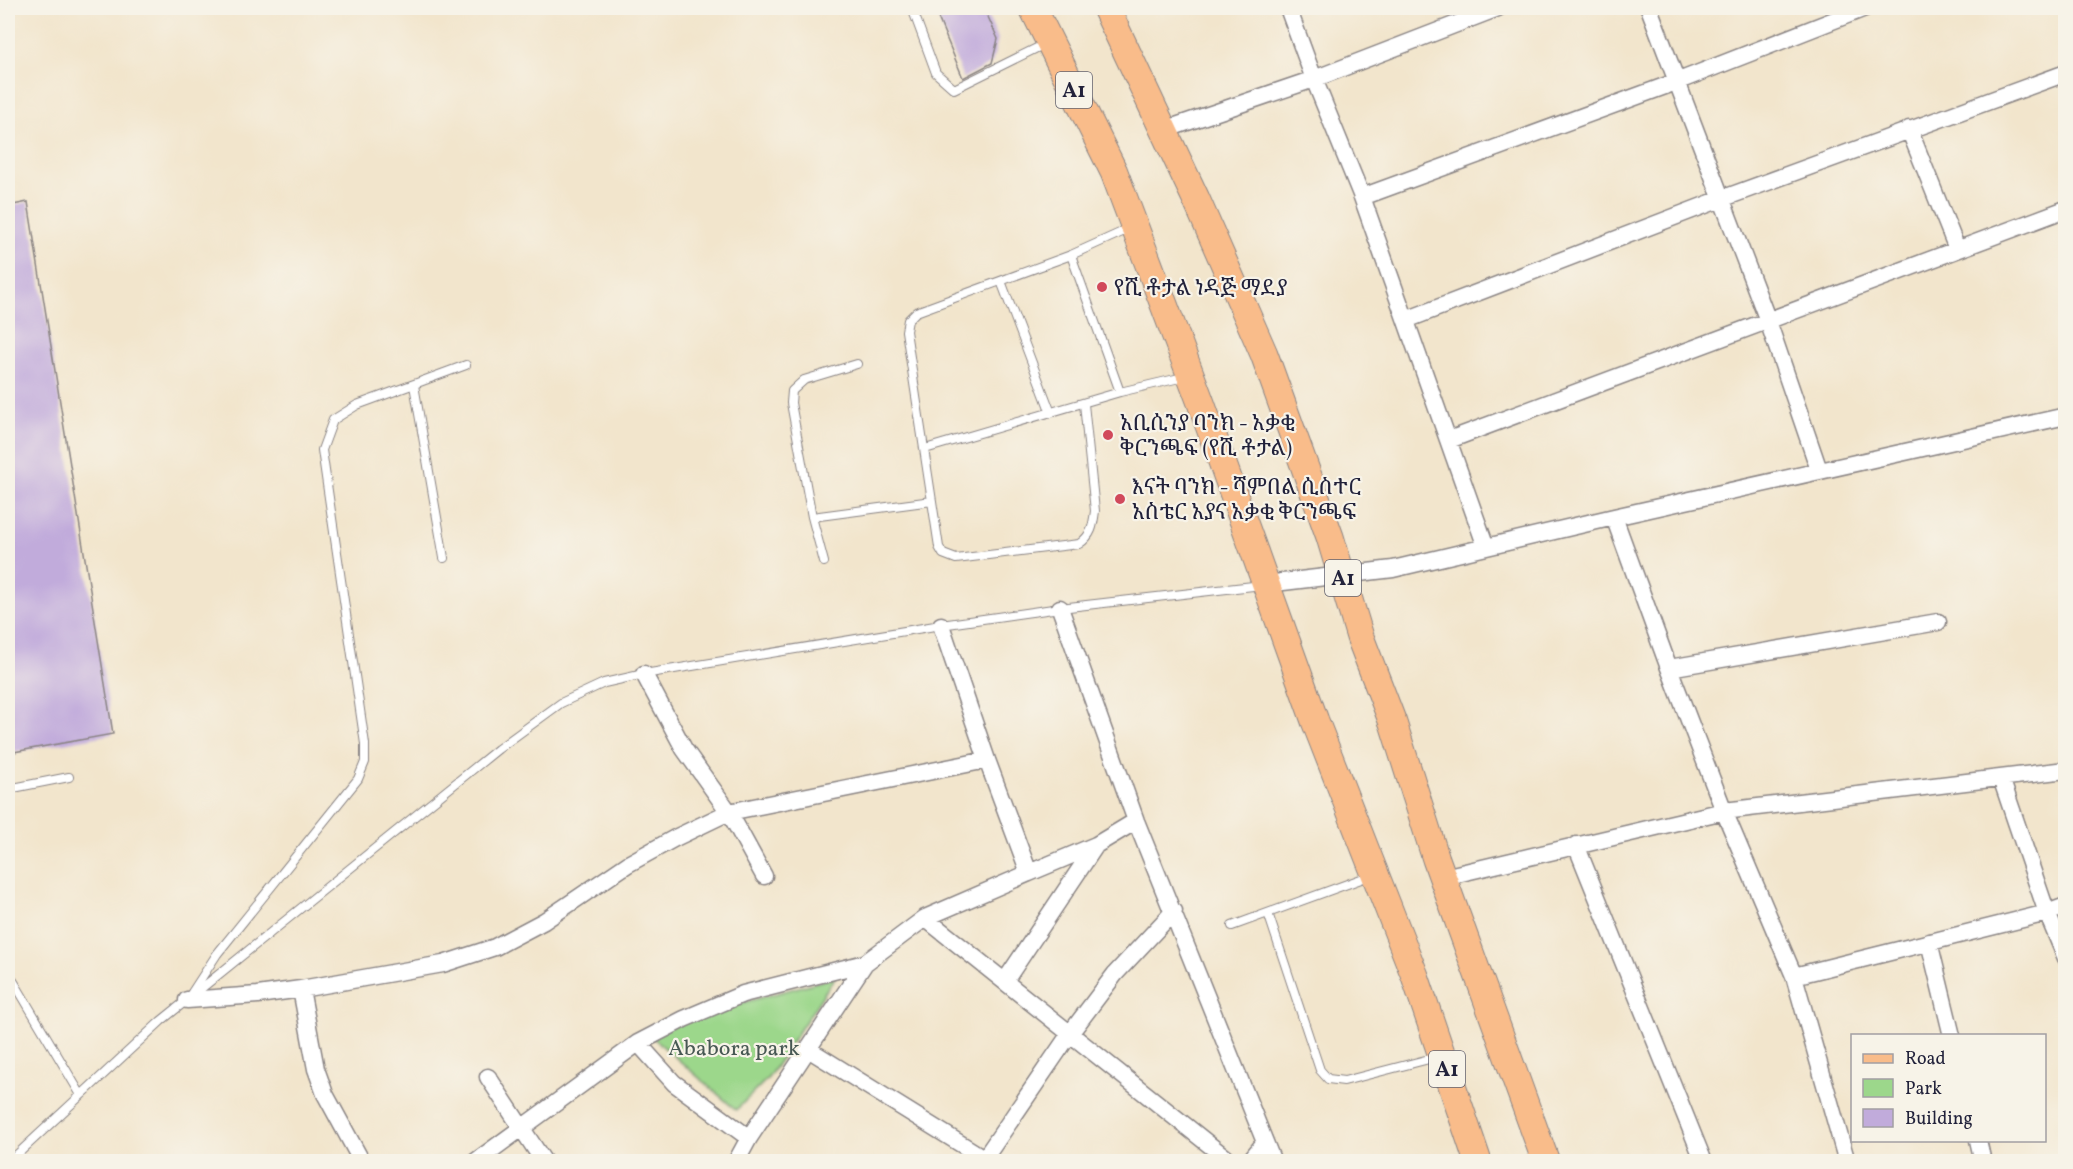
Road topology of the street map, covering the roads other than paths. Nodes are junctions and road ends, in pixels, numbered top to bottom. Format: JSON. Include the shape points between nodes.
{"nodes":[{"id":1,"x":912,"y":8,"type":"edge"},
{"id":2,"x":1033,"y":8,"type":"edge"},
{"id":3,"x":1106,"y":8,"type":"edge"},
{"id":4,"x":1288,"y":8,"type":"edge"},
{"id":5,"x":1497,"y":8,"type":"edge"},
{"id":6,"x":1649,"y":8,"type":"edge"},
{"id":7,"x":1863,"y":8,"type":"edge"},
{"id":8,"x":1050,"y":42,"type":"junction"},
{"id":9,"x":2066,"y":73,"type":"edge"},
{"id":10,"x":1314,"y":79,"type":"junction"},
{"id":11,"x":1676,"y":82,"type":"junction"},
{"id":12,"x":1909,"y":129,"type":"junction"},
{"id":13,"x":1164,"y":130,"type":"junction"},
{"id":14,"x":1362,"y":197,"type":"junction"},
{"id":15,"x":1721,"y":199,"type":"junction"},
{"id":16,"x":2066,"y":209,"type":"edge"},
{"id":17,"x":1135,"y":226,"type":"junction"},
{"id":18,"x":1957,"y":249,"type":"junction"},
{"id":19,"x":1071,"y":255,"type":"junction"},
{"id":20,"x":1002,"y":281,"type":"junction"},
{"id":21,"x":1406,"y":320,"type":"junction"},
{"id":22,"x":1768,"y":321,"type":"junction"},
{"id":23,"x":858,"y":364,"type":"dead end"},
{"id":24,"x":466,"y":365,"type":"dead end"},
{"id":25,"x":1191,"y":375,"type":"junction"},
{"id":26,"x":414,"y":384,"type":"junction"},
{"id":27,"x":1120,"y":392,"type":"junction"},
{"id":28,"x":1084,"y":404,"type":"junction"},
{"id":29,"x":1051,"y":413,"type":"junction"},
{"id":30,"x":2066,"y":416,"type":"edge"},
{"id":31,"x":1449,"y":440,"type":"junction"},
{"id":32,"x":925,"y":449,"type":"junction"},
{"id":33,"x":1819,"y":470,"type":"junction"},
{"id":34,"x":932,"y":501,"type":"junction"},
{"id":35,"x":812,"y":517,"type":"junction"},
{"id":36,"x":1614,"y":517,"type":"junction"},
{"id":37,"x":1486,"y":547,"type":"junction"},
{"id":38,"x":444,"y":558,"type":"dead end"},
{"id":39,"x":824,"y":562,"type":"dead end"},
{"id":40,"x":1342,"y":576,"type":"junction"},
{"id":41,"x":1266,"y":584,"type":"junction"},
{"id":42,"x":1060,"y":608,"type":"junction"},
{"id":43,"x":1938,"y":622,"type":"dead end"},
{"id":44,"x":941,"y":625,"type":"junction"},
{"id":45,"x":1668,"y":668,"type":"junction"},
{"id":46,"x":644,"y":674,"type":"junction"},
{"id":47,"x":987,"y":760,"type":"junction"},
{"id":48,"x":2066,"y":770,"type":"edge"},
{"id":49,"x":69,"y":777,"type":"dead end"},
{"id":50,"x":2001,"y":778,"type":"junction"},
{"id":51,"x":8,"y":789,"type":"edge"},
{"id":52,"x":1724,"y":811,"type":"junction"},
{"id":53,"x":729,"y":812,"type":"junction"},
{"id":54,"x":1136,"y":821,"type":"junction"},
{"id":55,"x":1096,"y":845,"type":"junction"},
{"id":56,"x":1576,"y":845,"type":"junction"},
{"id":57,"x":1029,"y":873,"type":"junction"},
{"id":58,"x":1374,"y":874,"type":"junction"},
{"id":59,"x":764,"y":876,"type":"dead end"},
{"id":60,"x":1444,"y":877,"type":"junction"},
{"id":61,"x":2066,"y":906,"type":"edge"},
{"id":62,"x":1174,"y":911,"type":"junction"},
{"id":63,"x":1268,"y":913,"type":"junction"},
{"id":64,"x":2047,"y":913,"type":"junction"},
{"id":65,"x":925,"y":918,"type":"junction"},
{"id":66,"x":1232,"y":926,"type":"dead end"},
{"id":67,"x":1929,"y":942,"type":"junction"},
{"id":68,"x":2066,"y":958,"type":"edge"},
{"id":69,"x":865,"y":963,"type":"junction"},
{"id":70,"x":8,"y":972,"type":"edge"},
{"id":71,"x":1794,"y":976,"type":"junction"},
{"id":72,"x":1005,"y":981,"type":"junction"},
{"id":73,"x":301,"y":989,"type":"junction"},
{"id":74,"x":187,"y":1000,"type":"junction"},
{"id":75,"x":1952,"y":1034,"type":"edge"},
{"id":76,"x":1069,"y":1035,"type":"junction"},
{"id":77,"x":638,"y":1043,"type":"junction"},
{"id":78,"x":808,"y":1049,"type":"junction"},
{"id":79,"x":1442,"y":1056,"type":"junction"},
{"id":80,"x":488,"y":1077,"type":"dead end"},
{"id":81,"x":81,"y":1095,"type":"junction"},
{"id":82,"x":523,"y":1128,"type":"junction"},
{"id":83,"x":749,"y":1138,"type":"junction"},
{"id":84,"x":1265,"y":1142,"type":"junction"},
{"id":85,"x":1978,"y":1142,"type":"edge"},
{"id":86,"x":986,"y":1160,"type":"edge"},
{"id":87,"x":9,"y":1161,"type":"edge"},
{"id":88,"x":362,"y":1161,"type":"edge"},
{"id":89,"x":475,"y":1161,"type":"edge"},
{"id":90,"x":544,"y":1161,"type":"edge"},
{"id":91,"x":736,"y":1161,"type":"edge"},
{"id":92,"x":1231,"y":1161,"type":"edge"},
{"id":93,"x":1249,"y":1161,"type":"edge"},
{"id":94,"x":1273,"y":1161,"type":"edge"},
{"id":95,"x":1478,"y":1161,"type":"edge"},
{"id":96,"x":1546,"y":1161,"type":"edge"},
{"id":97,"x":1704,"y":1161,"type":"edge"},
{"id":98,"x":1847,"y":1161,"type":"edge"},
{"id":99,"x":1983,"y":1161,"type":"edge"}],
"edges":[{"from":1,"to":8,"type":"lane","via":[[936,73],[954,88]]},
{"from":2,"to":8,"type":"main road","number":"A1"},
{"from":3,"to":13,"type":"main road","number":"A1"},
{"from":4,"to":10,"type":"street"},
{"from":5,"to":10,"type":"street"},
{"from":6,"to":11,"type":"street"},
{"from":7,"to":11,"type":"street"},
{"from":8,"to":17,"type":"main road","number":"A1","via":[[1114,172]]},
{"from":9,"to":12,"type":"street"},
{"from":10,"to":13,"type":"street"},
{"from":10,"to":14,"type":"street"},
{"from":11,"to":14,"type":"street"},
{"from":11,"to":15,"type":"street"},
{"from":12,"to":15,"type":"street"},
{"from":12,"to":18,"type":"street"},
{"from":13,"to":40,"type":"main road","number":"A1","via":[[1264,354]]},
{"from":14,"to":21,"type":"street"},
{"from":15,"to":21,"type":"street"},
{"from":15,"to":22,"type":"street"},
{"from":16,"to":18,"type":"street"},
{"from":17,"to":19,"type":"lane"},
{"from":17,"to":25,"type":"main road"},
{"from":18,"to":22,"type":"street"},
{"from":19,"to":20,"type":"lane"},
{"from":19,"to":27,"type":"lane"},
{"from":20,"to":29,"type":"lane"},
{"from":20,"to":32,"type":"lane","via":[[916,312],[908,320],[906,331]]},
{"from":21,"to":31,"type":"street"},
{"from":22,"to":31,"type":"street"},
{"from":22,"to":33,"type":"street"},
{"from":23,"to":35,"type":"lane","via":[[804,380],[792,391]]},
{"from":24,"to":26,"type":"lane"},
{"from":25,"to":27,"type":"lane"},
{"from":25,"to":41,"type":"main road","number":"A1"},
{"from":26,"to":38,"type":"lane"},
{"from":26,"to":74,"type":"lane","via":[[357,405],[333,420],[322,450],[365,762],[358,779],[217,954]]},
{"from":27,"to":28,"type":"lane"},
{"from":28,"to":29,"type":"lane"},
{"from":28,"to":34,"type":"lane","via":[[1095,511],[1089,537],[1079,544],[956,559],[943,554],[939,547]]},
{"from":29,"to":32,"type":"lane"},
{"from":30,"to":33,"type":"street"},
{"from":31,"to":37,"type":"street"},
{"from":32,"to":34,"type":"lane"},
{"from":33,"to":36,"type":"street"},
{"from":34,"to":35,"type":"lane"},
{"from":35,"to":39,"type":"lane"},
{"from":36,"to":37,"type":"street"},
{"from":36,"to":45,"type":"street"},
{"from":37,"to":40,"type":"street","via":[[1393,569]]},
{"from":40,"to":41,"type":"street"},
{"from":40,"to":60,"type":"main road","number":"A1"},
{"from":41,"to":42,"type":"lane"},
{"from":41,"to":58,"type":"main road","number":"A1"},
{"from":42,"to":44,"type":"lane"},
{"from":42,"to":54,"type":"street"},
{"from":43,"to":45,"type":"street"},
{"from":44,"to":46,"type":"lane"},
{"from":44,"to":47,"type":"street"},
{"from":45,"to":52,"type":"street"},
{"from":46,"to":53,"type":"street","via":[[684,749]]},
{"from":46,"to":74,"type":"lane","via":[[604,683],[561,703],[405,822]]},
{"from":47,"to":53,"type":"street"},
{"from":47,"to":57,"type":"street"},
{"from":48,"to":50,"type":"street"},
{"from":49,"to":51,"type":"lane"},
{"from":50,"to":52,"type":"street"},
{"from":50,"to":64,"type":"street"},
{"from":52,"to":56,"type":"street"},
{"from":52,"to":71,"type":"street"},
{"from":53,"to":59,"type":"street"},
{"from":53,"to":73,"type":"street","via":[[628,864],[544,921],[495,947],[443,964]]},
{"from":54,"to":55,"type":"street"},
{"from":54,"to":62,"type":"street"},
{"from":55,"to":57,"type":"street"},
{"from":55,"to":72,"type":"street"},
{"from":56,"to":60,"type":"street"},
{"from":56,"to":97,"type":"street"},
{"from":57,"to":65,"type":"street"},
{"from":58,"to":63,"type":"lane"},
{"from":58,"to":79,"type":"main road","number":"A1"},
{"from":60,"to":96,"type":"main road","number":"A1"},
{"from":61,"to":64,"type":"street"},
{"from":62,"to":76,"type":"street","via":[[1115,974]]},
{"from":62,"to":84,"type":"street"},
{"from":63,"to":66,"type":"lane"},
{"from":63,"to":79,"type":"lane","via":[[1320,1070],[1328,1079],[1344,1081]]},
{"from":64,"to":67,"type":"street"},
{"from":64,"to":68,"type":"street"},
{"from":65,"to":69,"type":"street"},
{"from":65,"to":72,"type":"street"},
{"from":67,"to":71,"type":"street"},
{"from":67,"to":75,"type":"street"},
{"from":69,"to":77,"type":"street","via":[[743,994]]},
{"from":69,"to":78,"type":"street"},
{"from":70,"to":81,"type":"lane"},
{"from":71,"to":98,"type":"street"},
{"from":72,"to":76,"type":"street"},
{"from":73,"to":74,"type":"street"},
{"from":73,"to":88,"type":"street","via":[[316,1069],[325,1094]]},
{"from":74,"to":81,"type":"lane"},
{"from":76,"to":86,"type":"street"},
{"from":76,"to":92,"type":"street"},
{"from":77,"to":82,"type":"street"},
{"from":77,"to":83,"type":"street","via":[[674,1083]]},
{"from":78,"to":83,"type":"street"},
{"from":78,"to":86,"type":"street"},
{"from":79,"to":95,"type":"main road","number":"A1"},
{"from":80,"to":82,"type":"street"},
{"from":81,"to":87,"type":"lane"},
{"from":82,"to":89,"type":"street"},
{"from":82,"to":90,"type":"street"},
{"from":83,"to":91,"type":"street"},
{"from":84,"to":93,"type":"street"},
{"from":84,"to":94,"type":"street"},
{"from":85,"to":99,"type":"street"}]}
